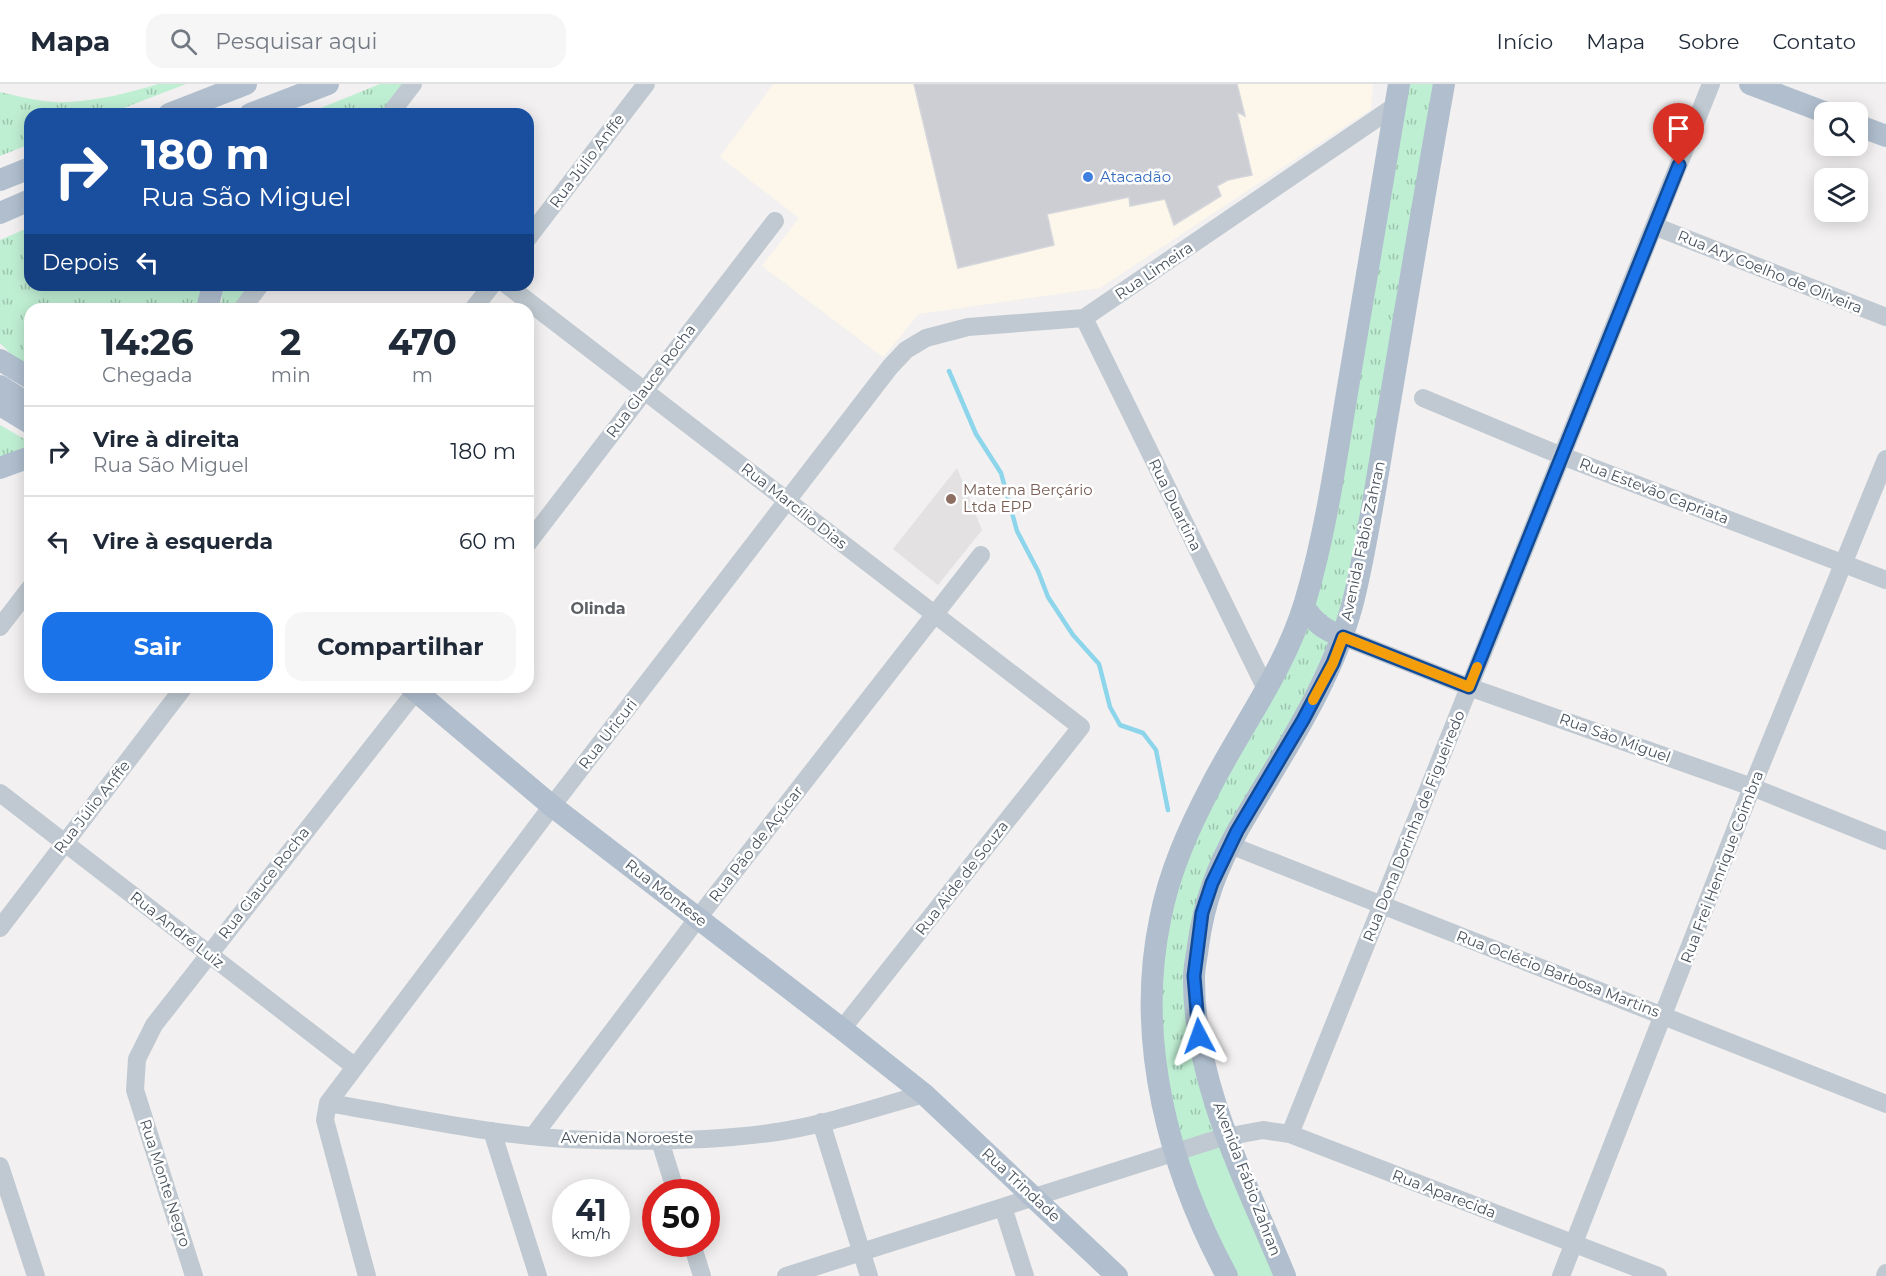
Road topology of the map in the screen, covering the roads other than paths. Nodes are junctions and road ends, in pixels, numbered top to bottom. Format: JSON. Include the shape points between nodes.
{"nodes":[{"id":1,"x":246,"y":84,"type":"edge"},
{"id":2,"x":328,"y":84,"type":"edge"},
{"id":3,"x":413,"y":84,"type":"edge"},
{"id":4,"x":646,"y":84,"type":"edge"},
{"id":5,"x":1399,"y":84,"type":"edge"},
{"id":6,"x":1444,"y":84,"type":"edge"},
{"id":7,"x":1712,"y":84,"type":"edge"},
{"id":8,"x":1750,"y":84,"type":"edge"},
{"id":9,"x":1395,"y":106,"type":"junction"},
{"id":10,"x":184,"y":108,"type":"edge"},
{"id":11,"x":266,"y":108,"type":"edge"},
{"id":12,"x":395,"y":108,"type":"edge"},
{"id":13,"x":1814,"y":108,"type":"edge"},
{"id":14,"x":1868,"y":129,"type":"edge"},
{"id":15,"x":1886,"y":136,"type":"edge"},
{"id":16,"x":24,"y":170,"type":"edge"},
{"id":17,"x":0,"y":180,"type":"edge"},
{"id":18,"x":24,"y":203,"type":"edge"},
{"id":19,"x":0,"y":213,"type":"edge"},
{"id":20,"x":775,"y":221,"type":"dead end"},
{"id":21,"x":1654,"y":226,"type":"junction"},
{"id":22,"x":534,"y":230,"type":"edge"},
{"id":23,"x":487,"y":291,"type":"edge"},
{"id":24,"x":515,"y":291,"type":"edge"},
{"id":25,"x":478,"y":303,"type":"edge"},
{"id":26,"x":530,"y":303,"type":"edge"},
{"id":27,"x":534,"y":306,"type":"edge"},
{"id":28,"x":1886,"y":317,"type":"edge"},
{"id":29,"x":1084,"y":318,"type":"junction"},
{"id":30,"x":0,"y":360,"type":"edge"},
{"id":31,"x":890,"y":367,"type":"joint"},
{"id":32,"x":24,"y":374,"type":"edge"},
{"id":33,"x":0,"y":386,"type":"edge"},
{"id":34,"x":644,"y":390,"type":"junction"},
{"id":35,"x":1423,"y":398,"type":"dead end"},
{"id":36,"x":24,"y":401,"type":"edge"},
{"id":37,"x":0,"y":405,"type":"edge"},
{"id":38,"x":24,"y":419,"type":"edge"},
{"id":39,"x":1562,"y":456,"type":"junction"},
{"id":40,"x":24,"y":459,"type":"edge"},
{"id":41,"x":1886,"y":459,"type":"edge"},
{"id":42,"x":0,"y":468,"type":"edge"},
{"id":43,"x":787,"y":501,"type":"junction"},
{"id":44,"x":534,"y":535,"type":"edge"},
{"id":45,"x":981,"y":555,"type":"dead end"},
{"id":46,"x":1844,"y":563,"type":"junction"},
{"id":47,"x":1886,"y":580,"type":"edge"},
{"id":48,"x":24,"y":596,"type":"edge"},
{"id":49,"x":1304,"y":606,"type":"junction"},
{"id":50,"x":934,"y":614,"type":"junction"},
{"id":51,"x":0,"y":627,"type":"edge"},
{"id":52,"x":1343,"y":637,"type":"junction"},
{"id":53,"x":1469,"y":687,"type":"junction"},
{"id":54,"x":1267,"y":691,"type":"junction"},
{"id":55,"x":179,"y":693,"type":"edge"},
{"id":56,"x":411,"y":693,"type":"edge"},
{"id":57,"x":421,"y":693,"type":"edge"},
{"id":58,"x":1081,"y":727,"type":"joint"},
{"id":59,"x":1752,"y":787,"type":"junction"},
{"id":60,"x":0,"y":793,"type":"edge"},
{"id":61,"x":552,"y":806,"type":"junction"},
{"id":62,"x":1886,"y":841,"type":"edge"},
{"id":63,"x":64,"y":843,"type":"junction"},
{"id":64,"x":1230,"y":845,"type":"junction"},
{"id":65,"x":1382,"y":905,"type":"junction"},
{"id":66,"x":698,"y":918,"type":"junction"},
{"id":67,"x":0,"y":928,"type":"edge"},
{"id":68,"x":208,"y":954,"type":"junction"},
{"id":69,"x":1664,"y":1016,"type":"junction"},
{"id":70,"x":842,"y":1029,"type":"junction"},
{"id":71,"x":354,"y":1066,"type":"junction"},
{"id":72,"x":135,"y":1090,"type":"joint"},
{"id":73,"x":924,"y":1094,"type":"junction"},
{"id":74,"x":328,"y":1102,"type":"junction"},
{"id":75,"x":1886,"y":1104,"type":"edge"},
{"id":76,"x":821,"y":1122,"type":"junction"},
{"id":77,"x":492,"y":1131,"type":"junction"},
{"id":78,"x":1290,"y":1134,"type":"junction"},
{"id":79,"x":534,"y":1135,"type":"junction"},
{"id":80,"x":1227,"y":1136,"type":"junction"},
{"id":81,"x":660,"y":1141,"type":"junction"},
{"id":82,"x":1174,"y":1153,"type":"junction"},
{"id":83,"x":0,"y":1166,"type":"edge"},
{"id":84,"x":672,"y":1179,"type":"edge"},
{"id":85,"x":1034,"y":1197,"type":"junction"},
{"id":86,"x":1003,"y":1207,"type":"junction"},
{"id":87,"x":1574,"y":1244,"type":"junction"},
{"id":88,"x":861,"y":1252,"type":"junction"},
{"id":89,"x":696,"y":1257,"type":"edge"},
{"id":90,"x":36,"y":1276,"type":"edge"},
{"id":91,"x":194,"y":1276,"type":"edge"},
{"id":92,"x":367,"y":1276,"type":"edge"},
{"id":93,"x":538,"y":1276,"type":"edge"},
{"id":94,"x":702,"y":1276,"type":"edge"},
{"id":95,"x":786,"y":1276,"type":"edge"},
{"id":96,"x":868,"y":1276,"type":"edge"},
{"id":97,"x":1025,"y":1276,"type":"edge"},
{"id":98,"x":1117,"y":1276,"type":"edge"},
{"id":99,"x":1227,"y":1276,"type":"edge"},
{"id":100,"x":1285,"y":1276,"type":"edge"},
{"id":101,"x":1561,"y":1276,"type":"edge"},
{"id":102,"x":1658,"y":1276,"type":"edge"}],
"edges":[{"from":1,"to":10,"type":"main road"},
{"from":2,"to":11,"type":"main road"},
{"from":3,"to":12,"type":"street"},
{"from":4,"to":22,"type":"street","name":"Rua Júlio Anffe"},
{"from":5,"to":9,"type":"main road"},
{"from":6,"to":52,"type":"main road","name":"Avenida Fábio Zahran","via":[[1378,470]]},
{"from":7,"to":21,"type":"street","name":"Rua Dona Dorinha de Figueiredo"},
{"from":8,"to":13,"type":"main road"},
{"from":9,"to":29,"type":"street","name":"Rua Limeira"},
{"from":9,"to":49,"type":"main road","via":[[1332,483]]},
{"from":14,"to":15,"type":"main road"},
{"from":16,"to":17,"type":"main road"},
{"from":18,"to":19,"type":"main road"},
{"from":20,"to":34,"type":"street","name":"Rua Glauce Rocha"},
{"from":21,"to":28,"type":"street","name":"Rua Ary Coelho de Oliveira"},
{"from":21,"to":39,"type":"street","name":"Rua Dona Dorinha de Figueiredo"},
{"from":23,"to":25,"type":"street"},
{"from":24,"to":26,"type":"street","name":"Rua Marcílio Dias"},
{"from":27,"to":34,"type":"street","name":"Rua Marcílio Dias"},
{"from":29,"to":31,"type":"street","name":"Rua Limeira","via":[[968,327],[926,338]]},
{"from":29,"to":54,"type":"street","name":"Rua Duartina"},
{"from":30,"to":32,"type":"main road"},
{"from":31,"to":43,"type":"street","name":"Rua Uricuri"},
{"from":33,"to":36,"type":"main road"},
{"from":34,"to":43,"type":"street","name":"Rua Marcílio Dias"},
{"from":34,"to":44,"type":"street","name":"Rua Glauce Rocha"},
{"from":35,"to":39,"type":"street","name":"Rua Estevão Capriata"},
{"from":37,"to":38,"type":"main road"},
{"from":39,"to":46,"type":"street","name":"Rua Estevão Capriata"},
{"from":39,"to":53,"type":"street","name":"Rua Dona Dorinha de Figueiredo"},
{"from":40,"to":42,"type":"main road"},
{"from":41,"to":46,"type":"street","name":"Rua Frei Henrique Coimbra"},
{"from":43,"to":50,"type":"street","name":"Rua Marcílio Dias"},
{"from":43,"to":61,"type":"street","name":"Rua Uricuri"},
{"from":45,"to":50,"type":"street","name":"Rua Pão de Açúcar"},
{"from":46,"to":47,"type":"street","name":"Rua Estevão Capriata"},
{"from":46,"to":59,"type":"street","name":"Rua Frei Henrique Coimbra"},
{"from":48,"to":51,"type":"street"},
{"from":49,"to":52,"type":"main road","via":[[1320,627]]},
{"from":49,"to":54,"type":"main road"},
{"from":50,"to":58,"type":"street","name":"Rua Marcílio Dias"},
{"from":50,"to":66,"type":"street","name":"Rua Pão de Açúcar"},
{"from":52,"to":53,"type":"street","name":"Rua São Miguel"},
{"from":52,"to":64,"type":"main road","name":"Avenida Fábio Zahran","via":[[1303,720]]},
{"from":53,"to":59,"type":"street","name":"Rua São Miguel"},
{"from":53,"to":65,"type":"street","name":"Rua Dona Dorinha de Figueiredo"},
{"from":54,"to":82,"type":"main road","via":[[1213,782],[1181,848],[1160,917],[1154,954],[1154,1044],[1159,1088]]},
{"from":55,"to":63,"type":"street","name":"Rua Júlio Anffe"},
{"from":56,"to":68,"type":"street","name":"Rua Glauce Rocha"},
{"from":57,"to":61,"type":"main road","name":"Rua Montese"},
{"from":58,"to":70,"type":"street","name":"Rua Aide de Souza"},
{"from":59,"to":62,"type":"street","name":"Rua São Miguel"},
{"from":59,"to":69,"type":"street","name":"Rua Frei Henrique Coimbra"},
{"from":60,"to":63,"type":"street","name":"Rua André Luiz"},
{"from":61,"to":66,"type":"main road","name":"Rua Montese"},
{"from":61,"to":71,"type":"street","name":"Rua Uricuri"},
{"from":63,"to":67,"type":"street","name":"Rua Júlio Anffe"},
{"from":63,"to":68,"type":"street","name":"Rua André Luiz"},
{"from":64,"to":65,"type":"street","name":"Rua Oclécio Barbosa Martins"},
{"from":64,"to":80,"type":"main road","name":"Avenida Fábio Zahran","via":[[1202,913],[1194,976],[1199,1036]]},
{"from":65,"to":69,"type":"street","name":"Rua Oclécio Barbosa Martins"},
{"from":65,"to":78,"type":"street","name":"Rua Dona Dorinha de Figueiredo"},
{"from":66,"to":70,"type":"main road","name":"Rua Montese"},
{"from":66,"to":79,"type":"street","name":"Rua Pão de Açúcar"},
{"from":68,"to":71,"type":"street","name":"Rua André Luiz"},
{"from":68,"to":72,"type":"street","name":"Rua Glauce Rocha","via":[[153,1024],[137,1059]]},
{"from":69,"to":75,"type":"street","name":"Rua Oclécio Barbosa Martins"},
{"from":69,"to":87,"type":"street","name":"Rua Frei Henrique Coimbra"},
{"from":70,"to":73,"type":"main road","name":"Rua Montese"},
{"from":71,"to":74,"type":"street","name":"Rua Uricuri"},
{"from":72,"to":91,"type":"street","name":"Rua Monte Negro"},
{"from":73,"to":76,"type":"street","name":"Avenida Noroeste"},
{"from":73,"to":85,"type":"main road","name":"Rua Trindade"},
{"from":74,"to":77,"type":"street","name":"Avenida Noroeste"},
{"from":74,"to":92,"type":"street","via":[[325,1120]]},
{"from":76,"to":81,"type":"street","name":"Avenida Noroeste","via":[[763,1134]]},
{"from":76,"to":88,"type":"street"},
{"from":77,"to":79,"type":"street","name":"Avenida Noroeste"},
{"from":77,"to":93,"type":"street"},
{"from":78,"to":80,"type":"street","name":"Rua Aparecida","via":[[1263,1130]]},
{"from":78,"to":87,"type":"street","name":"Rua Aparecida"},
{"from":79,"to":81,"type":"street","name":"Avenida Noroeste"},
{"from":80,"to":82,"type":"street","name":"Rua Aparecida"},
{"from":80,"to":100,"type":"main road","name":"Avenida Fábio Zahran"},
{"from":81,"to":84,"type":"street"},
{"from":82,"to":85,"type":"street","name":"Rua Aparecida"},
{"from":82,"to":99,"type":"main road","via":[[1200,1223]]},
{"from":83,"to":90,"type":"street"},
{"from":85,"to":86,"type":"street","name":"Rua Aparecida"},
{"from":85,"to":98,"type":"main road","name":"Rua Trindade"},
{"from":86,"to":88,"type":"street","name":"Rua Aparecida"},
{"from":86,"to":97,"type":"street"},
{"from":87,"to":101,"type":"street","name":"Rua Frei Henrique Coimbra"},
{"from":87,"to":102,"type":"street","name":"Rua Aparecida"},
{"from":88,"to":95,"type":"street","name":"Rua Aparecida"},
{"from":88,"to":96,"type":"street"},
{"from":89,"to":94,"type":"street"}]}
